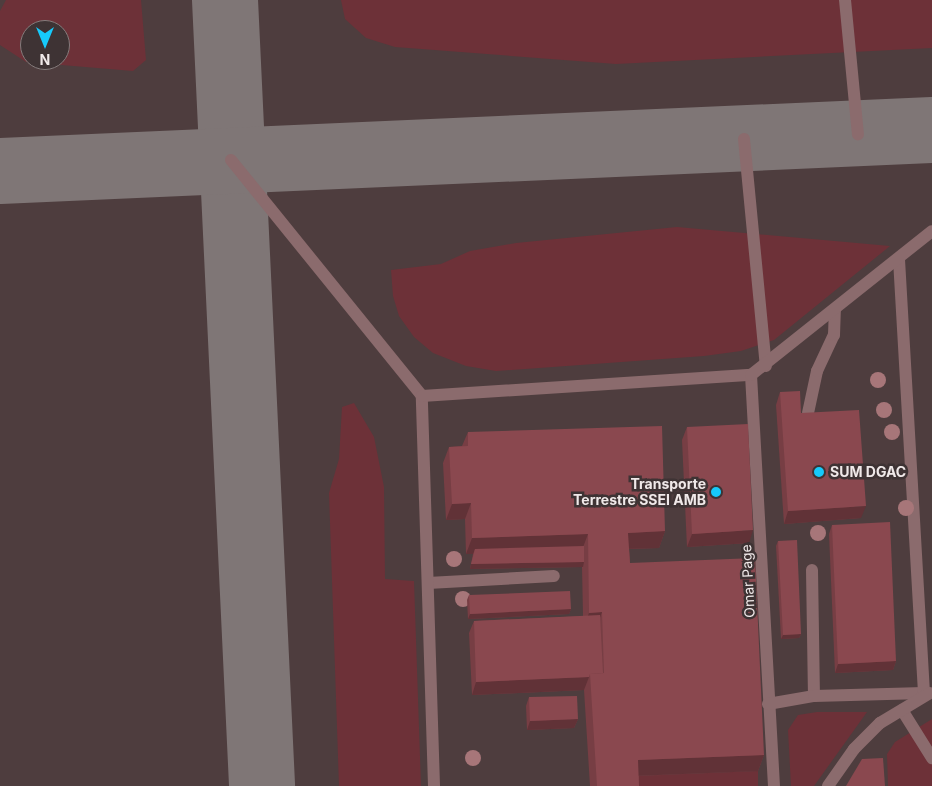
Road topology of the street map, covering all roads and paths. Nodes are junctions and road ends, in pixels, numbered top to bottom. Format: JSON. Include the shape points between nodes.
{"nodes":[{"id":1,"x":845,"y":0,"type":"edge"},
{"id":2,"x":858,"y":134,"type":"dead end"},
{"id":3,"x":744,"y":139,"type":"dead end"},
{"id":4,"x":231,"y":160,"type":"dead end"},
{"id":5,"x":932,"y":231,"type":"edge"},
{"id":6,"x":899,"y":259,"type":"junction"},
{"id":7,"x":835,"y":310,"type":"junction"},
{"id":8,"x":766,"y":366,"type":"junction"},
{"id":9,"x":752,"y":375,"type":"junction"},
{"id":10,"x":422,"y":396,"type":"junction"},
{"id":11,"x":808,"y":412,"type":"edge"},
{"id":12,"x":744,"y":562,"type":"edge"},
{"id":13,"x":762,"y":562,"type":"junction"},
{"id":14,"x":812,"y":570,"type":"dead end"},
{"id":15,"x":554,"y":576,"type":"dead end"},
{"id":16,"x":428,"y":583,"type":"junction"},
{"id":17,"x":928,"y":693,"type":"edge"},
{"id":18,"x":814,"y":696,"type":"junction"},
{"id":19,"x":768,"y":704,"type":"junction"},
{"id":20,"x":902,"y":710,"type":"junction"},
{"id":21,"x":932,"y":758,"type":"edge"},
{"id":22,"x":434,"y":786,"type":"edge"},
{"id":23,"x":774,"y":786,"type":"edge"},
{"id":24,"x":828,"y":786,"type":"edge"}],
"edges":[{"from":1,"to":2,"type":"lane"},
{"from":3,"to":8,"type":"lane"},
{"from":4,"to":10,"type":"lane"},
{"from":5,"to":6,"type":"lane"},
{"from":6,"to":7,"type":"lane"},
{"from":6,"to":17,"type":"lane"},
{"from":7,"to":8,"type":"lane"},
{"from":7,"to":11,"type":"lane","via":[[834,335],[817,371]]},
{"from":8,"to":9,"type":"lane"},
{"from":9,"to":10,"type":"lane"},
{"from":9,"to":13,"type":"lane","name":"Omar Page"},
{"from":10,"to":16,"type":"lane"},
{"from":12,"to":13,"type":"lane"},
{"from":13,"to":19,"type":"lane","name":"Omar Page"},
{"from":14,"to":18,"type":"lane"},
{"from":15,"to":16,"type":"lane"},
{"from":16,"to":22,"type":"lane"},
{"from":17,"to":18,"type":"lane"},
{"from":17,"to":20,"type":"lane"},
{"from":18,"to":19,"type":"lane"},
{"from":19,"to":23,"type":"lane","name":"Omar Page"},
{"from":20,"to":21,"type":"lane"},
{"from":20,"to":24,"type":"lane","via":[[854,749]]}]}
